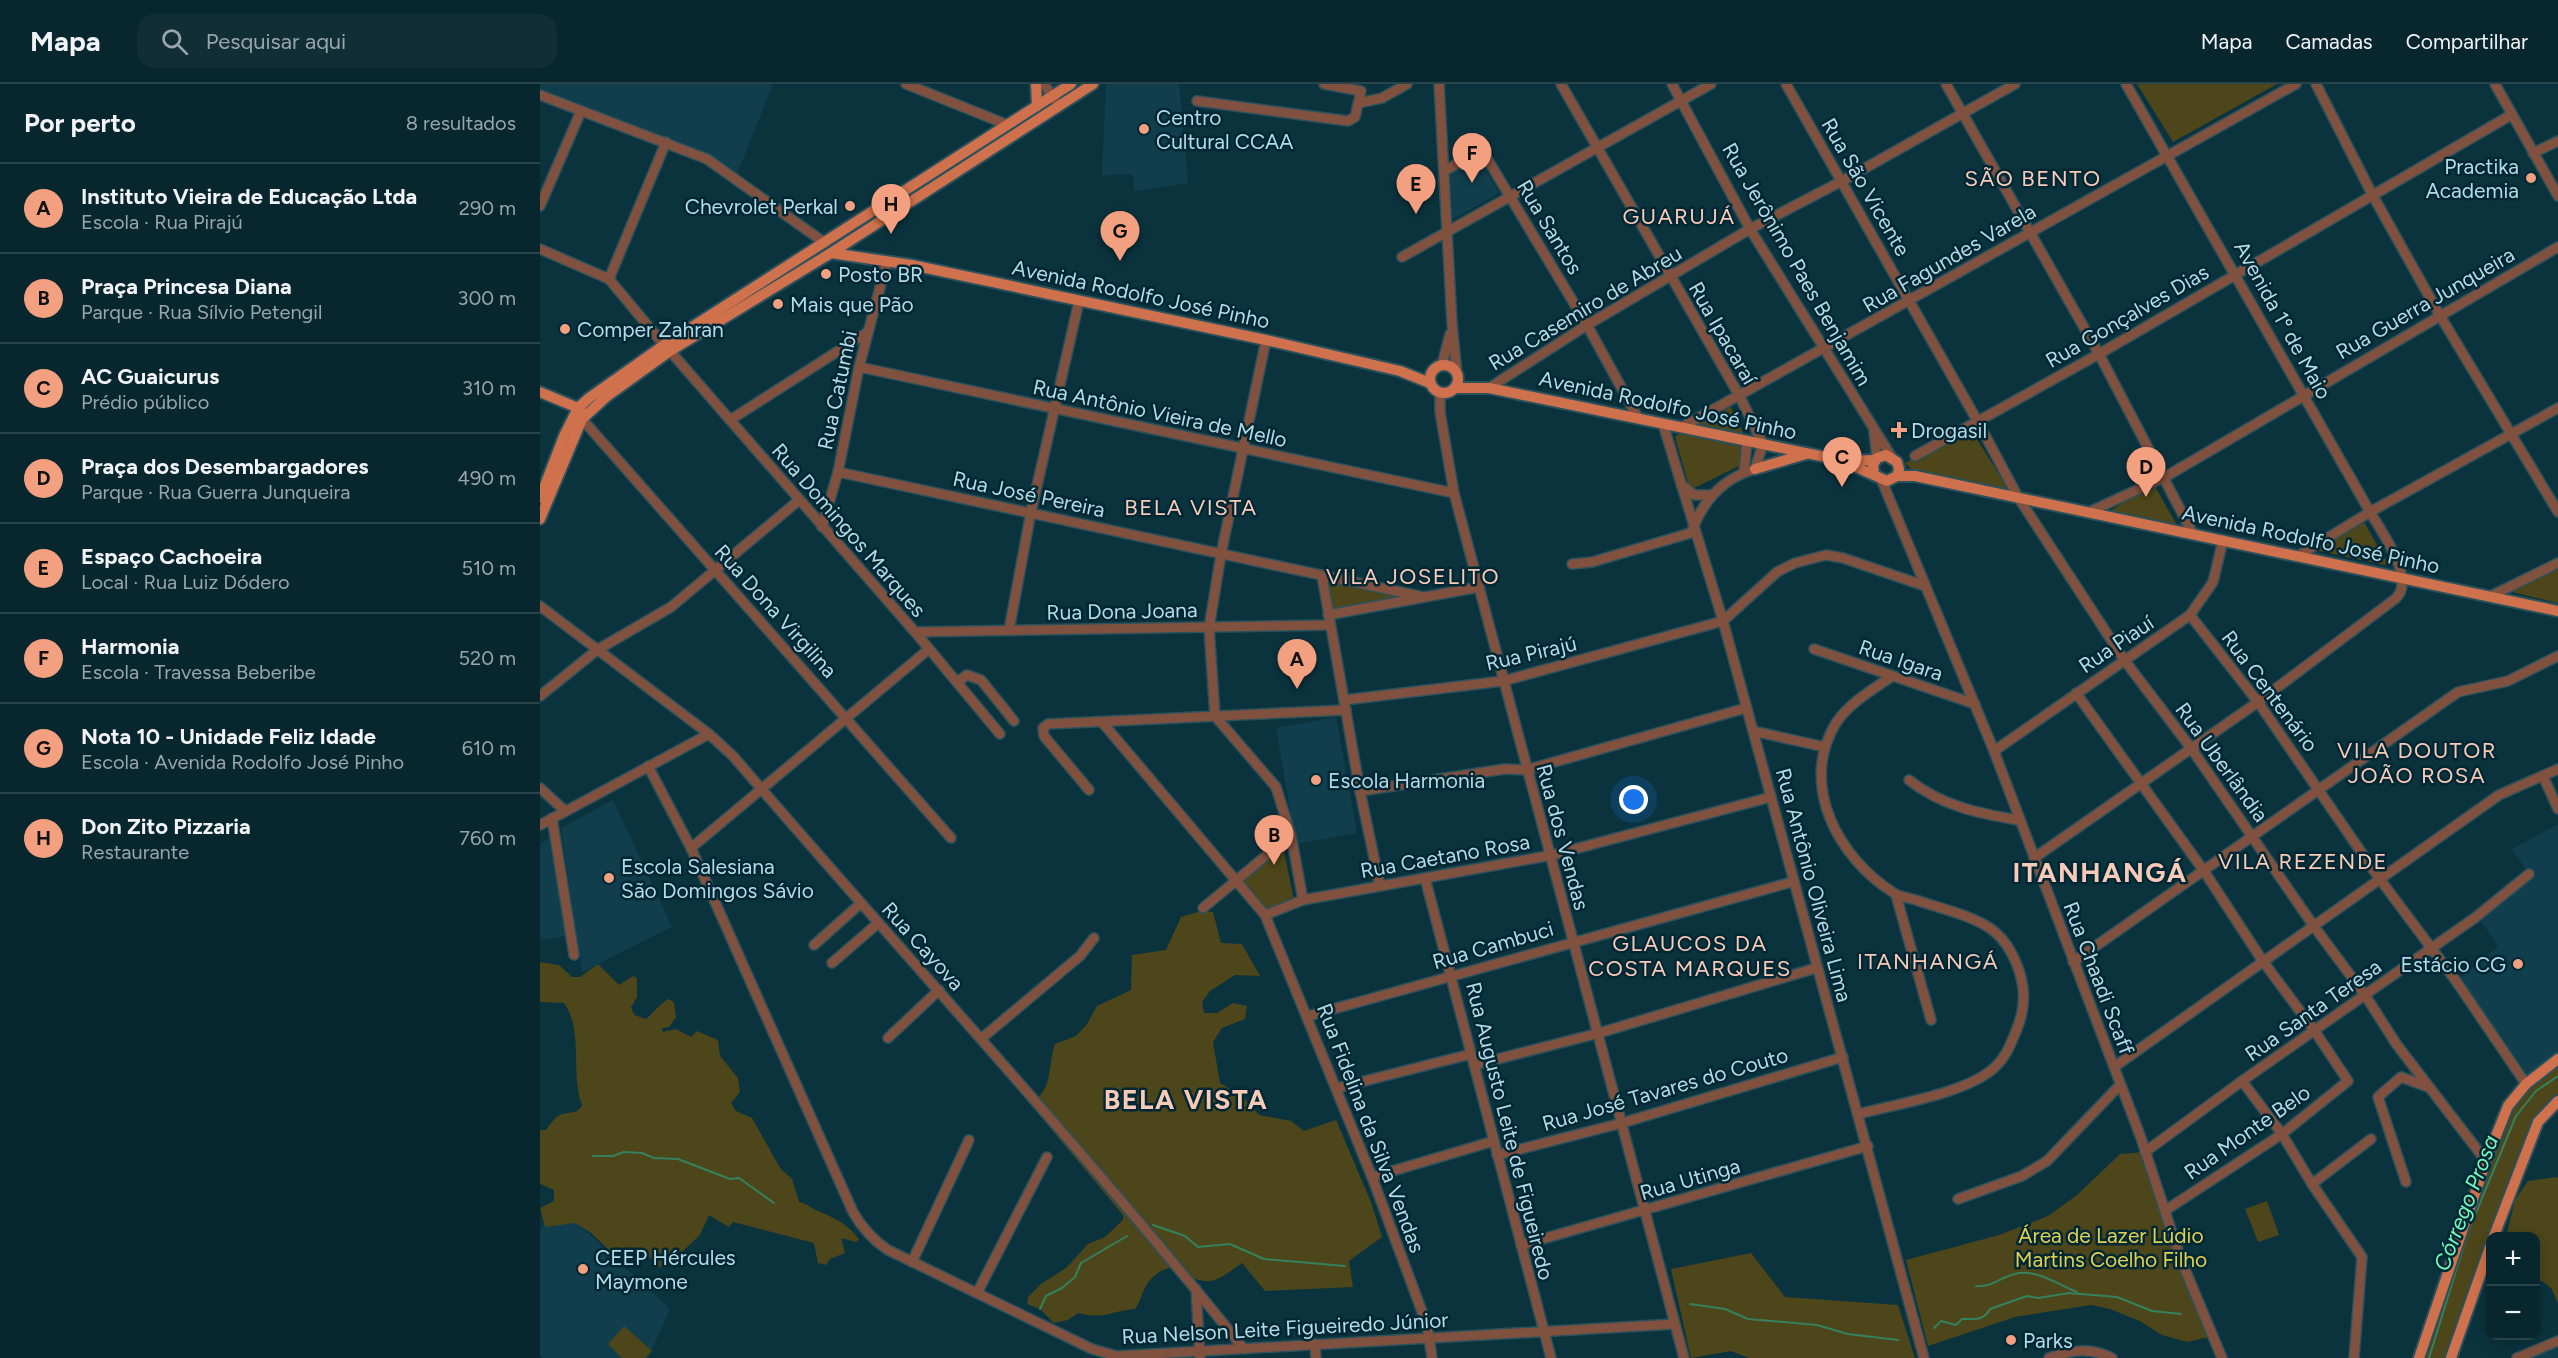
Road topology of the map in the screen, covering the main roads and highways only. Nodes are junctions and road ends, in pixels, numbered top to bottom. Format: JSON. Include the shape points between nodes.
{"nodes":[{"id":1,"x":1036,"y":84,"type":"edge"},
{"id":2,"x":1071,"y":84,"type":"edge"},
{"id":3,"x":1093,"y":84,"type":"edge"},
{"id":4,"x":1037,"y":106,"type":"junction"},
{"id":5,"x":833,"y":244,"type":"junction"},
{"id":6,"x":1438,"y":366,"type":"junction"},
{"id":7,"x":1400,"y":371,"type":"junction"},
{"id":8,"x":1457,"y":375,"type":"junction"},
{"id":9,"x":1430,"y":383,"type":"junction"},
{"id":10,"x":1487,"y":387,"type":"junction"},
{"id":11,"x":1455,"y":388,"type":"junction"},
{"id":12,"x":540,"y":392,"type":"edge"},
{"id":13,"x":580,"y":414,"type":"junction"},
{"id":14,"x":1808,"y":454,"type":"junction"},
{"id":15,"x":1876,"y":459,"type":"junction"},
{"id":16,"x":1894,"y":459,"type":"junction"},
{"id":17,"x":1845,"y":461,"type":"junction"},
{"id":18,"x":1749,"y":471,"type":"road end"},
{"id":19,"x":1897,"y":476,"type":"junction"},
{"id":20,"x":1915,"y":476,"type":"junction"},
{"id":21,"x":1878,"y":478,"type":"junction"},
{"id":22,"x":540,"y":498,"type":"edge"},
{"id":23,"x":540,"y":519,"type":"edge"},
{"id":24,"x":2558,"y":611,"type":"edge"},
{"id":25,"x":2558,"y":1059,"type":"edge"},
{"id":26,"x":2558,"y":1101,"type":"edge"},
{"id":27,"x":2496,"y":1232,"type":"edge"},
{"id":28,"x":2486,"y":1258,"type":"edge"},
{"id":29,"x":2419,"y":1358,"type":"edge"},
{"id":30,"x":2451,"y":1358,"type":"edge"}],
"edges":[{"from":1,"to":4,"type":"main road"},
{"from":2,"to":4,"type":"main road"},
{"from":3,"to":5,"type":"main road"},
{"from":4,"to":5,"type":"main road"},
{"from":5,"to":7,"type":"main road","name":"Avenida Rodolfo José Pinho","via":[[874,259]]},
{"from":5,"to":13,"type":"main road","via":[[667,348]]},
{"from":6,"to":7,"type":"main road"},
{"from":6,"to":8,"type":"main road","via":[[1452,367]]},
{"from":6,"to":9,"type":"main road","via":[[1430,375]]},
{"from":7,"to":9,"type":"main road"},
{"from":8,"to":10,"type":"main road"},
{"from":8,"to":11,"type":"main road"},
{"from":9,"to":11,"type":"main road","via":[[1440,393]]},
{"from":10,"to":11,"type":"main road"},
{"from":10,"to":14,"type":"main road","name":"Avenida Rodolfo José Pinho"},
{"from":12,"to":13,"type":"main road"},
{"from":13,"to":22,"type":"main road","via":[[564,436]]},
{"from":13,"to":23,"type":"main road"},
{"from":14,"to":17,"type":"main road","name":"Avenida Rodolfo José Pinho"},
{"from":14,"to":18,"type":"main road"},
{"from":15,"to":16,"type":"main road"},
{"from":15,"to":17,"type":"main road","name":"Avenida Rodolfo José Pinho"},
{"from":15,"to":21,"type":"main road","via":[[1873,470]]},
{"from":16,"to":19,"type":"main road","via":[[1899,469]]},
{"from":16,"to":20,"type":"main road","name":"Avenida Rodolfo José Pinho"},
{"from":17,"to":21,"type":"main road","name":"Avenida Rodolfo José Pinho"},
{"from":19,"to":20,"type":"main road","name":"Avenida Rodolfo José Pinho"},
{"from":19,"to":21,"type":"main road","via":[[1893,480]]},
{"from":20,"to":24,"type":"main road","name":"Avenida Rodolfo José Pinho"},
{"from":25,"to":29,"type":"main road","via":[[2526,1084],[2508,1106]]},
{"from":26,"to":27,"type":"main road","via":[[2538,1122]]},
{"from":28,"to":30,"type":"main road"}]}
